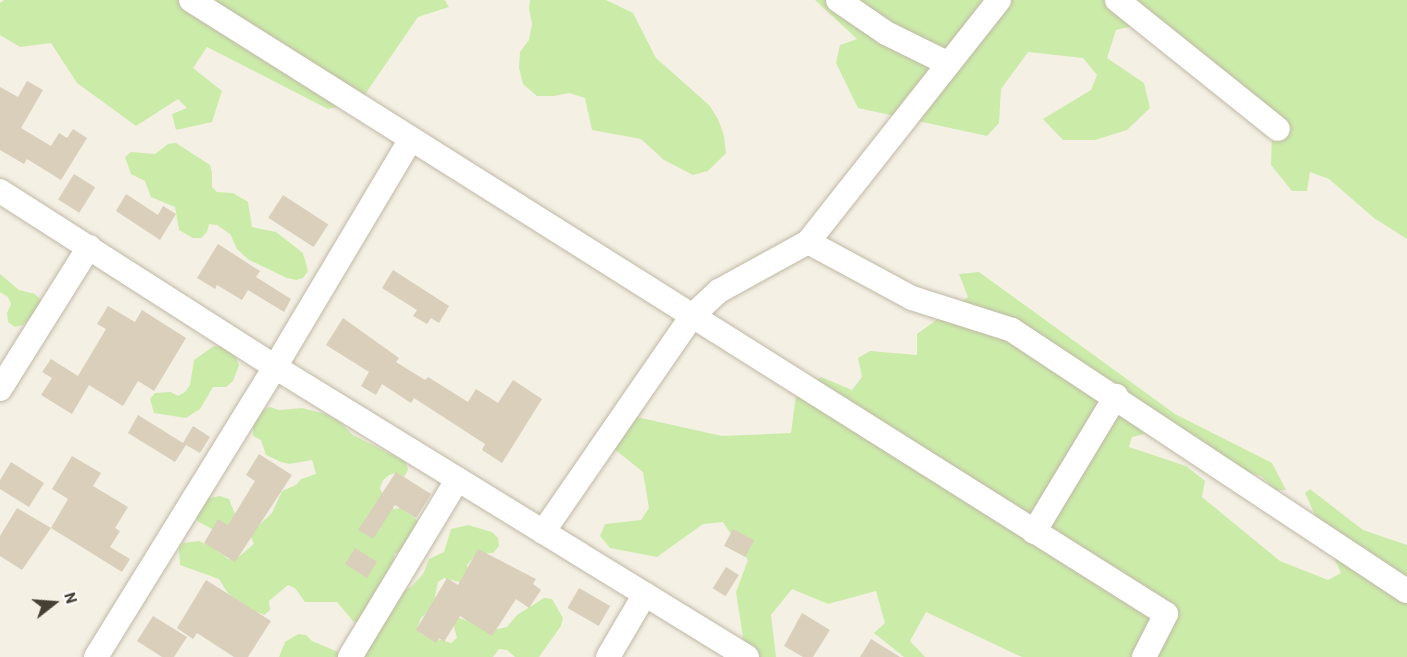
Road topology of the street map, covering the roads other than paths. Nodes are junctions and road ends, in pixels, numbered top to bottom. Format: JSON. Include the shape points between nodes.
{"nodes":[{"id":1,"x":191,"y":0,"type":"edge"},
{"id":2,"x":838,"y":0,"type":"edge"},
{"id":3,"x":999,"y":0,"type":"edge"},
{"id":4,"x":1117,"y":0,"type":"edge"},
{"id":5,"x":947,"y":63,"type":"junction"},
{"id":6,"x":1278,"y":129,"type":"dead end"},
{"id":7,"x":411,"y":139,"type":"junction"},
{"id":8,"x":0,"y":191,"type":"edge"},
{"id":9,"x":808,"y":242,"type":"junction"},
{"id":10,"x":89,"y":246,"type":"junction"},
{"id":11,"x":692,"y":316,"type":"junction"},
{"id":12,"x":275,"y":367,"type":"junction"},
{"id":13,"x":0,"y":389,"type":"edge"},
{"id":14,"x":1116,"y":396,"type":"junction"},
{"id":15,"x":458,"y":479,"type":"junction"},
{"id":16,"x":543,"y":532,"type":"junction"},
{"id":17,"x":1035,"y":532,"type":"junction"},
{"id":18,"x":1407,"y":591,"type":"edge"},
{"id":19,"x":645,"y":594,"type":"junction"},
{"id":20,"x":96,"y":657,"type":"edge"},
{"id":21,"x":351,"y":657,"type":"edge"},
{"id":22,"x":608,"y":657,"type":"edge"},
{"id":23,"x":747,"y":657,"type":"edge"},
{"id":24,"x":1144,"y":657,"type":"edge"}],
"edges":[{"from":1,"to":7,"type":"street"},
{"from":2,"to":5,"type":"street","via":[[886,33]]},
{"from":3,"to":5,"type":"street"},
{"from":4,"to":6,"type":"street"},
{"from":5,"to":9,"type":"street"},
{"from":7,"to":11,"type":"street"},
{"from":7,"to":12,"type":"street"},
{"from":8,"to":10,"type":"street"},
{"from":9,"to":11,"type":"street","via":[[719,291]]},
{"from":9,"to":14,"type":"street","via":[[912,298],[1012,330]]},
{"from":10,"to":12,"type":"street"},
{"from":10,"to":13,"type":"street"},
{"from":11,"to":16,"type":"street"},
{"from":11,"to":17,"type":"street"},
{"from":12,"to":15,"type":"street"},
{"from":12,"to":20,"type":"street"},
{"from":14,"to":17,"type":"street"},
{"from":14,"to":18,"type":"street"},
{"from":15,"to":16,"type":"street"},
{"from":15,"to":21,"type":"street"},
{"from":16,"to":19,"type":"street"},
{"from":17,"to":24,"type":"street","via":[[1166,614]]},
{"from":19,"to":22,"type":"street"},
{"from":19,"to":23,"type":"street"}]}
